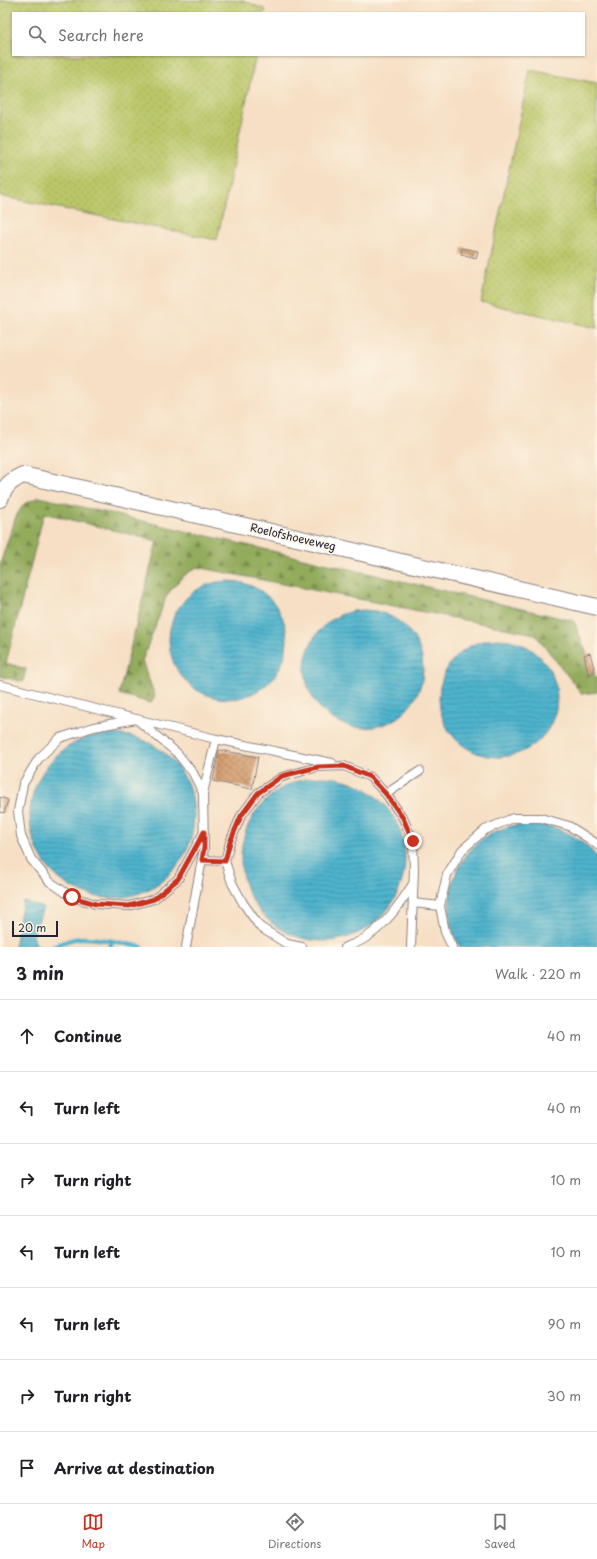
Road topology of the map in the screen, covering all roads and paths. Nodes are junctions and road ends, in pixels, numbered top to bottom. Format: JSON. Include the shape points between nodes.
{"nodes":[{"id":1,"x":0,"y":499,"type":"edge"},
{"id":2,"x":597,"y":607,"type":"edge"},
{"id":3,"x":0,"y":685,"type":"edge"},
{"id":4,"x":136,"y":719,"type":"junction"},
{"id":5,"x":216,"y":739,"type":"junction"},
{"id":6,"x":344,"y":766,"type":"junction"},
{"id":7,"x":420,"y":771,"type":"dead end"},
{"id":8,"x":203,"y":793,"type":"junction"},
{"id":9,"x":386,"y":794,"type":"junction"},
{"id":10,"x":204,"y":832,"type":"junction"},
{"id":11,"x":597,"y":845,"type":"edge"},
{"id":12,"x":202,"y":860,"type":"junction"},
{"id":13,"x":225,"y":861,"type":"junction"},
{"id":14,"x":414,"y":884,"type":"junction"},
{"id":15,"x":413,"y":903,"type":"junction"},
{"id":16,"x":440,"y":906,"type":"junction"},
{"id":17,"x":186,"y":947,"type":"edge"},
{"id":18,"x":302,"y":947,"type":"edge"},
{"id":19,"x":345,"y":947,"type":"edge"},
{"id":20,"x":411,"y":947,"type":"edge"},
{"id":21,"x":452,"y":947,"type":"edge"}],
"edges":[{"from":1,"to":2,"type":"street","name":"Roelofshoeveweg","via":[[2,492],[12,480],[23,475]]},
{"from":3,"to":4,"type":"lane"},
{"from":4,"to":5,"type":"lane"},
{"from":4,"to":8,"type":"lane","via":[[177,752],[193,773]]},
{"from":4,"to":10,"type":"lane","via":[[94,727],[60,738],[40,758],[23,784],[18,811],[22,836],[31,859],[49,881],[72,897],[96,904],[129,906],[154,899],[178,879]]},
{"from":5,"to":6,"type":"lane"},
{"from":5,"to":8,"type":"lane"},
{"from":6,"to":9,"type":"lane","via":[[370,777]]},
{"from":6,"to":13,"type":"lane","via":[[318,767],[282,776],[258,793],[241,816]]},
{"from":7,"to":9,"type":"lane"},
{"from":8,"to":10,"type":"lane"},
{"from":9,"to":14,"type":"lane","via":[[403,818],[413,841]]},
{"from":10,"to":12,"type":"lane"},
{"from":11,"to":16,"type":"lane","via":[[569,826],[541,818],[513,818],[485,830],[462,850],[447,876]]},
{"from":12,"to":13,"type":"lane"},
{"from":12,"to":17,"type":"lane"},
{"from":13,"to":18,"type":"lane","via":[[232,883],[260,927],[287,944]]},
{"from":14,"to":15,"type":"lane"},
{"from":14,"to":19,"type":"lane","via":[[397,909],[372,933]]},
{"from":15,"to":16,"type":"lane"},
{"from":15,"to":20,"type":"lane"},
{"from":16,"to":21,"type":"lane","via":[[445,932]]}]}
